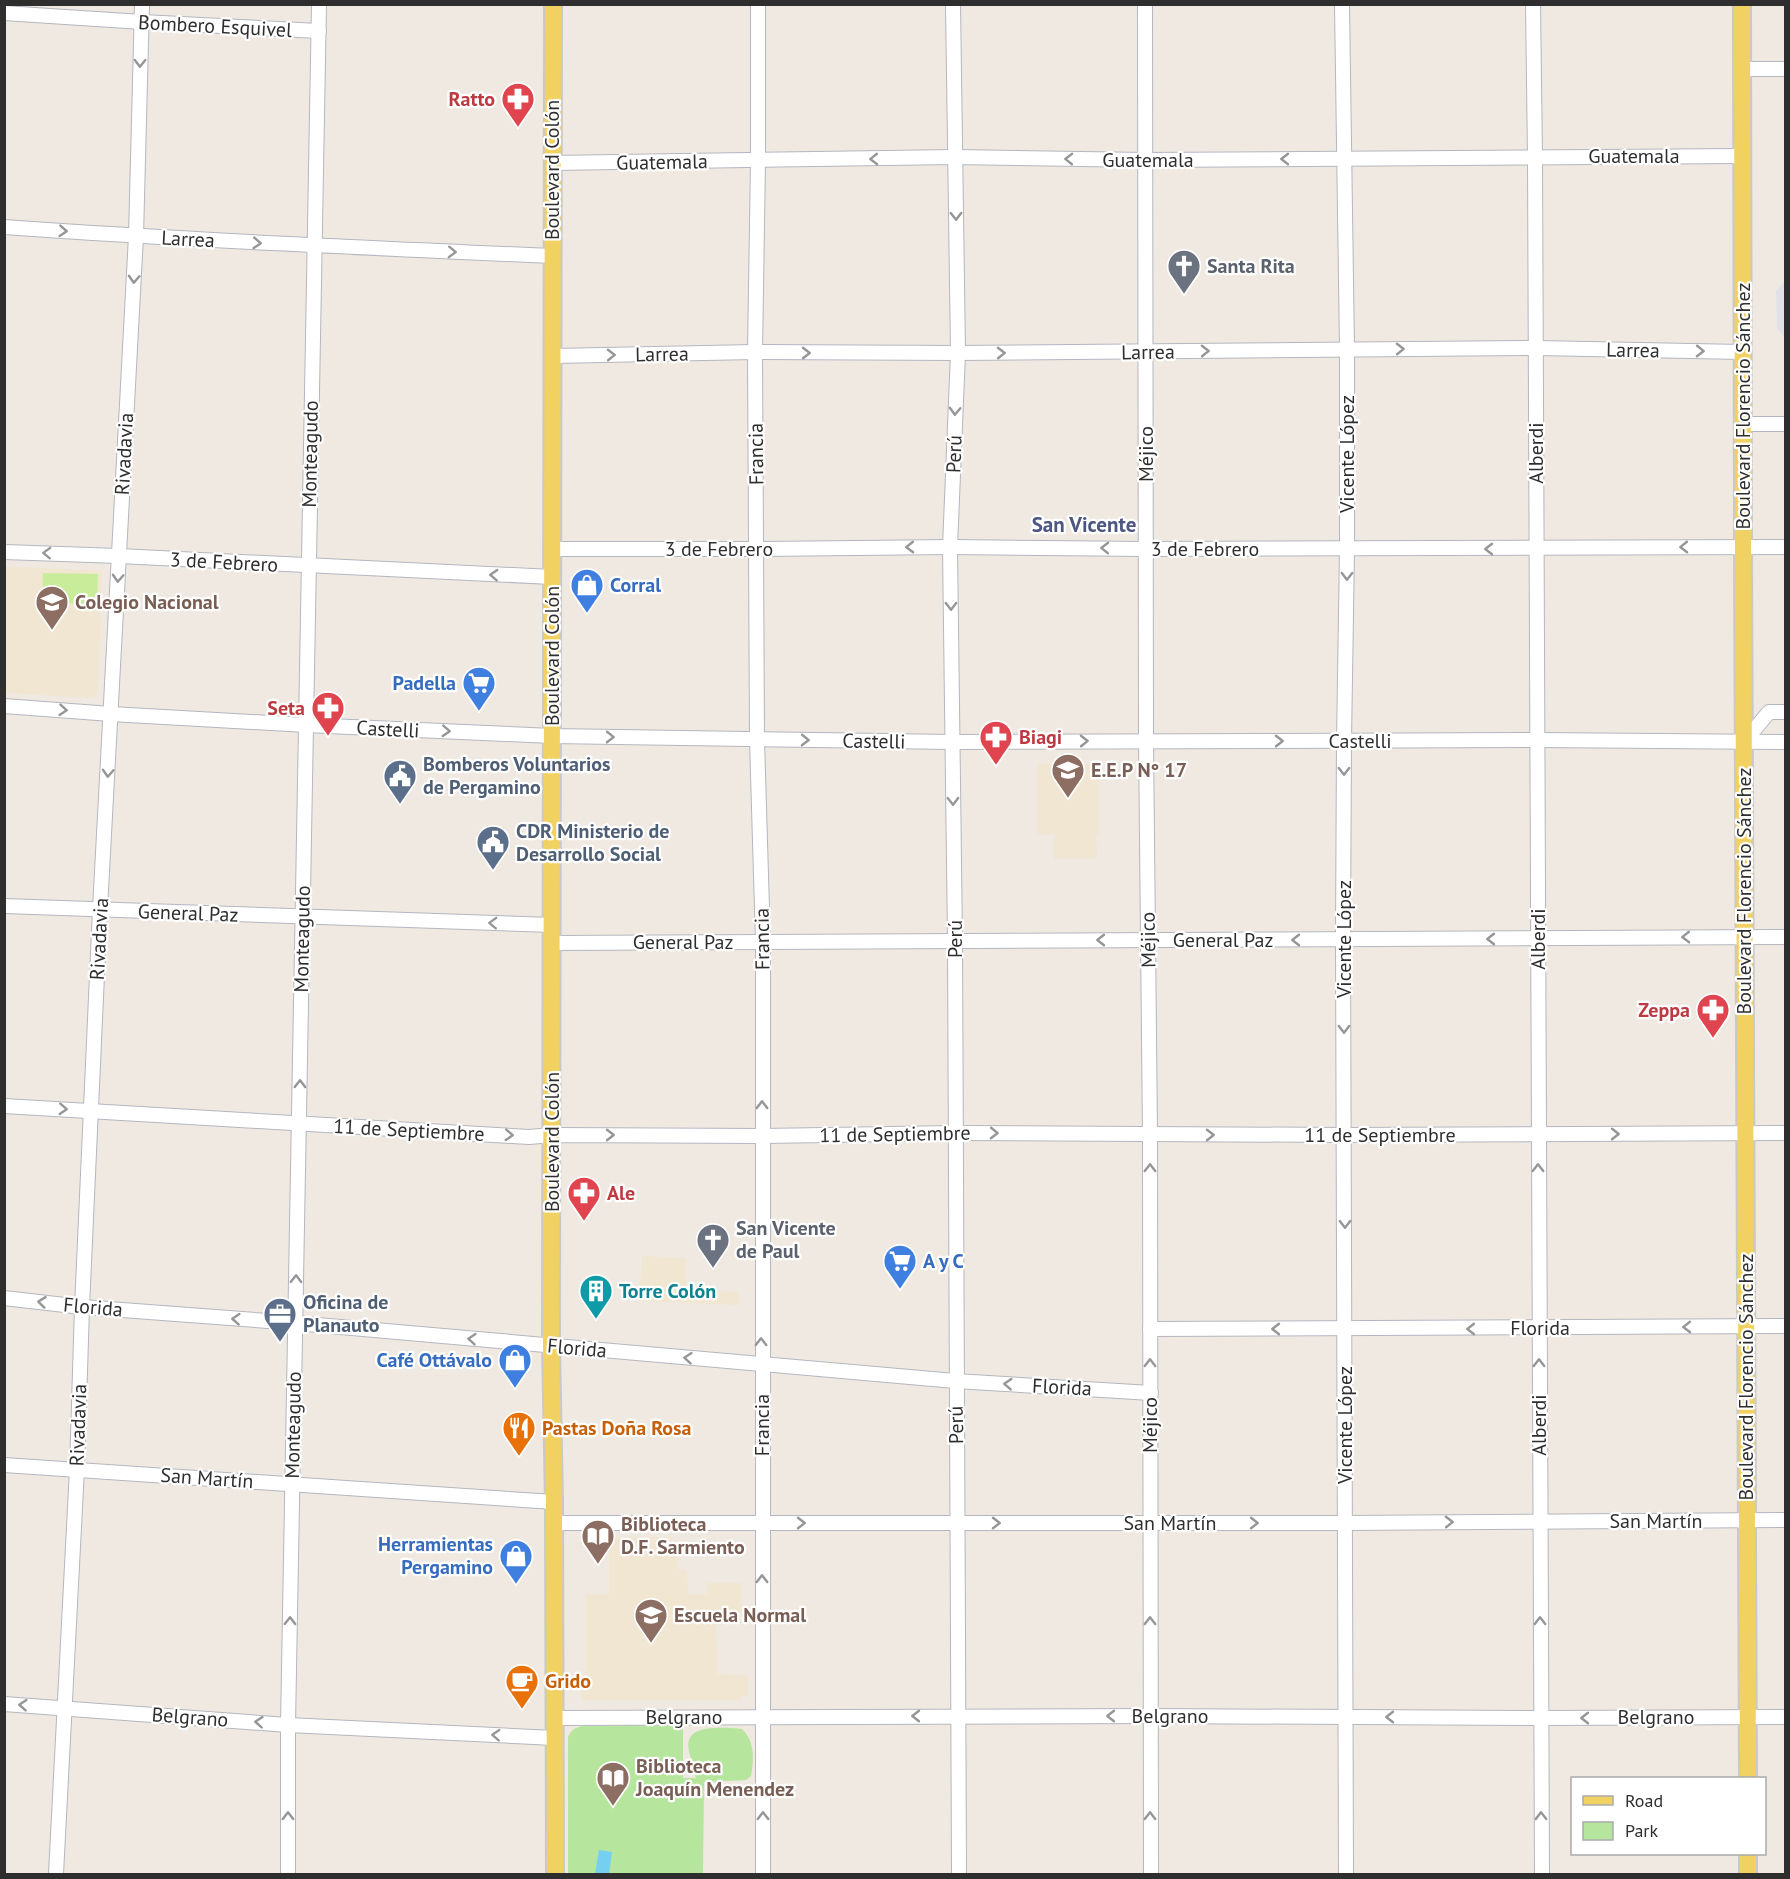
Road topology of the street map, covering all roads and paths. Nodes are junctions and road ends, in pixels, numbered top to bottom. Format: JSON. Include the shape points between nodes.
{"nodes":[{"id":1,"x":142,"y":4,"type":"edge"},
{"id":2,"x":319,"y":4,"type":"edge"},
{"id":3,"x":553,"y":4,"type":"edge"},
{"id":4,"x":758,"y":4,"type":"edge"},
{"id":5,"x":953,"y":4,"type":"edge"},
{"id":6,"x":1145,"y":4,"type":"edge"},
{"id":7,"x":1342,"y":4,"type":"edge"},
{"id":8,"x":1533,"y":4,"type":"edge"},
{"id":9,"x":1742,"y":4,"type":"edge"},
{"id":10,"x":4,"y":13,"type":"edge"},
{"id":11,"x":142,"y":22,"type":"junction"},
{"id":12,"x":319,"y":31,"type":"junction"},
{"id":13,"x":1742,"y":69,"type":"junction"},
{"id":14,"x":1785,"y":69,"type":"edge"},
{"id":15,"x":1743,"y":156,"type":"junction"},
{"id":16,"x":955,"y":157,"type":"junction"},
{"id":17,"x":1535,"y":157,"type":"junction"},
{"id":18,"x":1344,"y":159,"type":"junction"},
{"id":19,"x":1145,"y":160,"type":"junction"},
{"id":20,"x":758,"y":161,"type":"junction"},
{"id":21,"x":552,"y":163,"type":"junction"},
{"id":22,"x":4,"y":227,"type":"edge"},
{"id":23,"x":136,"y":236,"type":"junction"},
{"id":24,"x":314,"y":246,"type":"junction"},
{"id":25,"x":552,"y":256,"type":"junction"},
{"id":26,"x":1536,"y":348,"type":"junction"},
{"id":27,"x":1347,"y":350,"type":"junction"},
{"id":28,"x":755,"y":352,"type":"junction"},
{"id":29,"x":1147,"y":352,"type":"junction"},
{"id":30,"x":1743,"y":352,"type":"junction"},
{"id":31,"x":958,"y":353,"type":"junction"},
{"id":32,"x":552,"y":356,"type":"junction"},
{"id":33,"x":1743,"y":423,"type":"junction"},
{"id":34,"x":1785,"y":424,"type":"edge"},
{"id":35,"x":950,"y":547,"type":"junction"},
{"id":36,"x":1743,"y":547,"type":"junction"},
{"id":37,"x":1785,"y":547,"type":"edge"},
{"id":38,"x":552,"y":549,"type":"junction"},
{"id":39,"x":757,"y":549,"type":"junction"},
{"id":40,"x":1146,"y":549,"type":"junction"},
{"id":41,"x":1347,"y":549,"type":"junction"},
{"id":42,"x":1536,"y":549,"type":"junction"},
{"id":43,"x":4,"y":552,"type":"edge"},
{"id":44,"x":119,"y":556,"type":"junction"},
{"id":45,"x":308,"y":566,"type":"junction"},
{"id":46,"x":552,"y":578,"type":"junction"},
{"id":47,"x":4,"y":705,"type":"edge"},
{"id":48,"x":1785,"y":711,"type":"edge"},
{"id":49,"x":111,"y":714,"type":"junction"},
{"id":50,"x":306,"y":725,"type":"junction"},
{"id":51,"x":552,"y":736,"type":"junction"},
{"id":52,"x":757,"y":740,"type":"junction"},
{"id":53,"x":1146,"y":740,"type":"junction"},
{"id":54,"x":1537,"y":740,"type":"junction"},
{"id":55,"x":1344,"y":741,"type":"junction"},
{"id":56,"x":953,"y":742,"type":"junction"},
{"id":57,"x":1744,"y":742,"type":"junction"},
{"id":58,"x":1785,"y":742,"type":"edge"},
{"id":59,"x":4,"y":906,"type":"edge"},
{"id":60,"x":100,"y":909,"type":"junction"},
{"id":61,"x":303,"y":917,"type":"junction"},
{"id":62,"x":552,"y":925,"type":"junction"},
{"id":63,"x":1745,"y":937,"type":"junction"},
{"id":64,"x":1785,"y":937,"type":"edge"},
{"id":65,"x":1538,"y":939,"type":"junction"},
{"id":66,"x":955,"y":940,"type":"junction"},
{"id":67,"x":1148,"y":940,"type":"junction"},
{"id":68,"x":1343,"y":940,"type":"junction"},
{"id":69,"x":763,"y":942,"type":"junction"},
{"id":70,"x":552,"y":943,"type":"junction"},
{"id":71,"x":4,"y":1106,"type":"edge"},
{"id":72,"x":90,"y":1111,"type":"junction"},
{"id":73,"x":299,"y":1123,"type":"junction"},
{"id":74,"x":955,"y":1133,"type":"junction"},
{"id":75,"x":1785,"y":1133,"type":"edge"},
{"id":76,"x":1745,"y":1134,"type":"junction"},
{"id":77,"x":552,"y":1135,"type":"junction"},
{"id":78,"x":1150,"y":1135,"type":"junction"},
{"id":79,"x":1345,"y":1135,"type":"junction"},
{"id":80,"x":1538,"y":1135,"type":"junction"},
{"id":81,"x":762,"y":1136,"type":"junction"},
{"id":82,"x":4,"y":1298,"type":"edge"},
{"id":83,"x":82,"y":1307,"type":"junction"},
{"id":84,"x":295,"y":1323,"type":"junction"},
{"id":85,"x":1746,"y":1326,"type":"junction"},
{"id":86,"x":1785,"y":1326,"type":"edge"},
{"id":87,"x":1150,"y":1329,"type":"junction"},
{"id":88,"x":1345,"y":1329,"type":"junction"},
{"id":89,"x":1539,"y":1329,"type":"junction"},
{"id":90,"x":551,"y":1346,"type":"junction"},
{"id":91,"x":761,"y":1365,"type":"junction"},
{"id":92,"x":955,"y":1381,"type":"junction"},
{"id":93,"x":1151,"y":1393,"type":"junction"},
{"id":94,"x":4,"y":1465,"type":"edge"},
{"id":95,"x":77,"y":1469,"type":"junction"},
{"id":96,"x":292,"y":1484,"type":"junction"},
{"id":97,"x":554,"y":1502,"type":"junction"},
{"id":98,"x":1747,"y":1520,"type":"junction"},
{"id":99,"x":1785,"y":1520,"type":"edge"},
{"id":100,"x":1539,"y":1521,"type":"junction"},
{"id":101,"x":554,"y":1523,"type":"junction"},
{"id":102,"x":762,"y":1523,"type":"junction"},
{"id":103,"x":957,"y":1523,"type":"junction"},
{"id":104,"x":1150,"y":1523,"type":"junction"},
{"id":105,"x":1344,"y":1523,"type":"junction"},
{"id":106,"x":4,"y":1704,"type":"edge"},
{"id":107,"x":64,"y":1708,"type":"junction"},
{"id":108,"x":958,"y":1716,"type":"junction"},
{"id":109,"x":1150,"y":1716,"type":"junction"},
{"id":110,"x":763,"y":1717,"type":"junction"},
{"id":111,"x":1346,"y":1717,"type":"junction"},
{"id":112,"x":1748,"y":1717,"type":"junction"},
{"id":113,"x":1785,"y":1717,"type":"edge"},
{"id":114,"x":554,"y":1718,"type":"junction"},
{"id":115,"x":1540,"y":1718,"type":"junction"},
{"id":116,"x":288,"y":1725,"type":"junction"},
{"id":117,"x":554,"y":1738,"type":"junction"},
{"id":118,"x":1748,"y":1777,"type":"edge"},
{"id":119,"x":1748,"y":1855,"type":"edge"},
{"id":120,"x":56,"y":1875,"type":"edge"},
{"id":121,"x":288,"y":1875,"type":"edge"},
{"id":122,"x":555,"y":1875,"type":"edge"},
{"id":123,"x":763,"y":1875,"type":"edge"},
{"id":124,"x":959,"y":1875,"type":"edge"},
{"id":125,"x":1151,"y":1875,"type":"edge"},
{"id":126,"x":1346,"y":1875,"type":"edge"},
{"id":127,"x":1542,"y":1875,"type":"edge"},
{"id":128,"x":1748,"y":1875,"type":"edge"}],
"edges":[{"from":1,"to":11,"type":"street","name":"Rivadavia"},
{"from":2,"to":12,"type":"street","name":"Monteagudo"},
{"from":3,"to":21,"type":"main road","name":"Boulevard Colón"},
{"from":4,"to":20,"type":"street","name":"Francia"},
{"from":5,"to":16,"type":"street","name":"Perú"},
{"from":6,"to":19,"type":"street","name":"Méjico"},
{"from":7,"to":18,"type":"street","name":"Vicente López"},
{"from":8,"to":17,"type":"street","name":"Alberdi"},
{"from":9,"to":13,"type":"main road","name":"Boulevard Florencio Sánchez"},
{"from":10,"to":11,"type":"street","name":"Bombero Esquivel"},
{"from":11,"to":12,"type":"street","name":"Bombero Esquivel"},
{"from":11,"to":23,"type":"street","name":"Rivadavia","one_way":true},
{"from":12,"to":24,"type":"street","name":"Monteagudo"},
{"from":13,"to":14,"type":"street"},
{"from":13,"to":15,"type":"main road","name":"Boulevard Florencio Sánchez"},
{"from":15,"to":17,"type":"street","name":"Guatemala"},
{"from":15,"to":30,"type":"main road","name":"Boulevard Florencio Sánchez"},
{"from":19,"to":16,"type":"street","name":"Guatemala","one_way":true},
{"from":16,"to":20,"type":"street","name":"Guatemala","one_way":true},
{"from":16,"to":31,"type":"street","name":"Perú","one_way":true},
{"from":17,"to":18,"type":"street","name":"Guatemala"},
{"from":17,"to":26,"type":"street","name":"Alberdi"},
{"from":18,"to":19,"type":"street","name":"Guatemala","one_way":true},
{"from":18,"to":27,"type":"street","name":"Vicente López"},
{"from":19,"to":29,"type":"street","name":"Méjico"},
{"from":20,"to":21,"type":"street","name":"Guatemala"},
{"from":20,"to":28,"type":"street","name":"Francia"},
{"from":21,"to":25,"type":"main road","name":"Boulevard Colón"},
{"from":22,"to":23,"type":"street","name":"Larrea","one_way":true},
{"from":23,"to":24,"type":"street","name":"Larrea","one_way":true},
{"from":23,"to":44,"type":"street","name":"Rivadavia","one_way":true},
{"from":24,"to":25,"type":"street","name":"Larrea","one_way":true},
{"from":24,"to":45,"type":"street","name":"Monteagudo"},
{"from":25,"to":32,"type":"main road","name":"Boulevard Colón"},
{"from":27,"to":26,"type":"street","name":"Larrea","one_way":true},
{"from":26,"to":30,"type":"street","name":"Larrea","one_way":true},
{"from":26,"to":42,"type":"street","name":"Alberdi"},
{"from":29,"to":27,"type":"street","name":"Larrea","one_way":true},
{"from":27,"to":41,"type":"street","name":"Vicente López"},
{"from":28,"to":31,"type":"street","name":"Larrea","one_way":true},
{"from":32,"to":28,"type":"street","name":"Larrea","one_way":true},
{"from":28,"to":39,"type":"street","name":"Francia"},
{"from":31,"to":29,"type":"street","name":"Larrea","one_way":true},
{"from":29,"to":40,"type":"street","name":"Méjico"},
{"from":30,"to":33,"type":"main road","name":"Boulevard Florencio Sánchez"},
{"from":31,"to":35,"type":"street","name":"Perú","one_way":true},
{"from":32,"to":38,"type":"main road","name":"Boulevard Colón"},
{"from":33,"to":34,"type":"street"},
{"from":33,"to":36,"type":"main road","name":"Boulevard Florencio Sánchez"},
{"from":35,"to":39,"type":"street","name":"3 de Febrero","one_way":true},
{"from":40,"to":35,"type":"street","name":"3 de Febrero","one_way":true},
{"from":35,"to":56,"type":"street","name":"Perú","one_way":true},
{"from":36,"to":37,"type":"street","name":"3 de Febrero"},
{"from":36,"to":42,"type":"street","name":"3 de Febrero","one_way":true},
{"from":36,"to":57,"type":"main road","name":"Boulevard Florencio Sánchez"},
{"from":38,"to":39,"type":"street","name":"3 de Febrero"},
{"from":38,"to":46,"type":"main road","name":"Boulevard Colón"},
{"from":39,"to":52,"type":"street","name":"Francia"},
{"from":40,"to":41,"type":"street","name":"3 de Febrero"},
{"from":40,"to":53,"type":"street","name":"Méjico"},
{"from":42,"to":41,"type":"street","name":"3 de Febrero","one_way":true},
{"from":41,"to":55,"type":"street","name":"Vicente López","one_way":true},
{"from":42,"to":54,"type":"street","name":"Alberdi"},
{"from":44,"to":43,"type":"street","name":"3 de Febrero","one_way":true},
{"from":44,"to":45,"type":"street","name":"3 de Febrero"},
{"from":44,"to":49,"type":"street","name":"Rivadavia","one_way":true},
{"from":46,"to":45,"type":"street","name":"3 de Febrero","one_way":true},
{"from":45,"to":50,"type":"street","name":"Monteagudo"},
{"from":46,"to":51,"type":"main road","name":"Boulevard Colón"},
{"from":47,"to":49,"type":"street","name":"Castelli","one_way":true},
{"from":48,"to":57,"type":"street","via":[[1769,711]]},
{"from":49,"to":50,"type":"street","name":"Castelli"},
{"from":49,"to":60,"type":"street","name":"Rivadavia","one_way":true},
{"from":50,"to":51,"type":"street","name":"Castelli","one_way":true},
{"from":50,"to":61,"type":"street","name":"Monteagudo"},
{"from":51,"to":52,"type":"street","name":"Castelli","one_way":true},
{"from":51,"to":62,"type":"main road","name":"Boulevard Colón"},
{"from":52,"to":56,"type":"street","name":"Castelli","one_way":true},
{"from":52,"to":69,"type":"street","name":"Francia"},
{"from":53,"to":55,"type":"street","name":"Castelli","one_way":true},
{"from":56,"to":53,"type":"street","name":"Castelli","one_way":true},
{"from":53,"to":67,"type":"street","name":"Méjico"},
{"from":54,"to":55,"type":"street","name":"Castelli"},
{"from":54,"to":57,"type":"street","name":"Castelli"},
{"from":54,"to":65,"type":"street","name":"Alberdi"},
{"from":55,"to":68,"type":"street","name":"Vicente López","one_way":true},
{"from":56,"to":66,"type":"street","name":"Perú","one_way":true},
{"from":57,"to":58,"type":"street","name":"Castelli"},
{"from":57,"to":63,"type":"main road","name":"Boulevard Florencio Sánchez"},
{"from":59,"to":60,"type":"street","name":"General Paz"},
{"from":60,"to":61,"type":"street","name":"General Paz"},
{"from":60,"to":72,"type":"street","name":"Rivadavia"},
{"from":62,"to":61,"type":"street","name":"General Paz","one_way":true},
{"from":73,"to":61,"type":"street","name":"Monteagudo","one_way":true},
{"from":62,"to":70,"type":"main road","name":"Boulevard Colón"},
{"from":63,"to":64,"type":"street","name":"General Paz"},
{"from":63,"to":65,"type":"street","name":"General Paz","one_way":true},
{"from":63,"to":76,"type":"main road","name":"Boulevard Florencio Sánchez"},
{"from":65,"to":68,"type":"street","name":"General Paz","one_way":true},
{"from":65,"to":80,"type":"street","name":"Alberdi"},
{"from":67,"to":66,"type":"street","name":"General Paz","one_way":true},
{"from":66,"to":69,"type":"street","name":"General Paz"},
{"from":66,"to":74,"type":"street","name":"Perú"},
{"from":68,"to":67,"type":"street","name":"General Paz","one_way":true},
{"from":67,"to":78,"type":"street","name":"Méjico"},
{"from":68,"to":79,"type":"street","name":"Vicente López","one_way":true},
{"from":69,"to":70,"type":"street","name":"General Paz"},
{"from":81,"to":69,"type":"street","name":"Francia","one_way":true},
{"from":70,"to":77,"type":"main road","name":"Boulevard Colón"},
{"from":71,"to":72,"type":"street","name":"11 de Septiembre","one_way":true},
{"from":72,"to":73,"type":"street","name":"11 de Septiembre"},
{"from":72,"to":83,"type":"street","name":"Rivadavia"},
{"from":73,"to":77,"type":"street","name":"11 de Septiembre","one_way":true,"via":[[529,1137]]},
{"from":84,"to":73,"type":"street","name":"Monteagudo","one_way":true},
{"from":74,"to":78,"type":"street","name":"11 de Septiembre","one_way":true},
{"from":74,"to":81,"type":"street","name":"11 de Septiembre"},
{"from":74,"to":92,"type":"street","name":"Perú"},
{"from":75,"to":76,"type":"street","name":"11 de Septiembre"},
{"from":80,"to":76,"type":"street","name":"11 de Septiembre","one_way":true},
{"from":76,"to":85,"type":"main road","name":"Boulevard Florencio Sánchez"},
{"from":77,"to":81,"type":"street","name":"11 de Septiembre","one_way":true},
{"from":77,"to":90,"type":"main road","name":"Boulevard Colón"},
{"from":78,"to":79,"type":"street","name":"11 de Septiembre","one_way":true},
{"from":87,"to":78,"type":"street","name":"Méjico","one_way":true},
{"from":79,"to":80,"type":"street","name":"11 de Septiembre"},
{"from":79,"to":88,"type":"street","name":"Vicente López","one_way":true},
{"from":89,"to":80,"type":"street","name":"Alberdi","one_way":true},
{"from":91,"to":81,"type":"street","name":"Francia","one_way":true},
{"from":83,"to":82,"type":"street","name":"Florida","one_way":true},
{"from":84,"to":83,"type":"street","name":"Florida","one_way":true},
{"from":83,"to":95,"type":"street","name":"Rivadavia"},
{"from":90,"to":84,"type":"street","name":"Florida","one_way":true},
{"from":84,"to":96,"type":"street","name":"Monteagudo"},
{"from":85,"to":86,"type":"street","name":"Florida"},
{"from":85,"to":89,"type":"street","name":"Florida","one_way":true},
{"from":85,"to":98,"type":"main road","name":"Boulevard Florencio Sánchez"},
{"from":88,"to":87,"type":"street","name":"Florida","one_way":true},
{"from":93,"to":87,"type":"street","name":"Méjico","one_way":true},
{"from":89,"to":88,"type":"street","name":"Florida","one_way":true},
{"from":88,"to":105,"type":"street","name":"Vicente López"},
{"from":100,"to":89,"type":"street","name":"Alberdi","one_way":true},
{"from":91,"to":90,"type":"street","name":"Florida","one_way":true},
{"from":90,"to":97,"type":"main road","name":"Boulevard Colón"},
{"from":91,"to":92,"type":"street","name":"Florida"},
{"from":91,"to":102,"type":"street","name":"Francia"},
{"from":93,"to":92,"type":"street","name":"Florida","one_way":true},
{"from":92,"to":103,"type":"street","name":"Perú"},
{"from":93,"to":104,"type":"street","name":"Méjico"},
{"from":94,"to":95,"type":"street","name":"San Martín"},
{"from":95,"to":96,"type":"street","name":"San Martín"},
{"from":95,"to":107,"type":"street","name":"Rivadavia"},
{"from":96,"to":97,"type":"street","name":"San Martín"},
{"from":116,"to":96,"type":"street","name":"Monteagudo","one_way":true},
{"from":97,"to":101,"type":"main road","name":"Boulevard Colón"},
{"from":98,"to":99,"type":"street","name":"San Martín"},
{"from":98,"to":100,"type":"street","name":"San Martín"},
{"from":98,"to":112,"type":"main road","name":"Boulevard Florencio Sánchez"},
{"from":105,"to":100,"type":"street","name":"San Martín","one_way":true},
{"from":115,"to":100,"type":"street","name":"Alberdi","one_way":true},
{"from":101,"to":102,"type":"street","name":"San Martín"},
{"from":101,"to":114,"type":"main road","name":"Boulevard Colón"},
{"from":102,"to":103,"type":"street","name":"San Martín","one_way":true},
{"from":110,"to":102,"type":"street","name":"Francia","one_way":true},
{"from":103,"to":104,"type":"street","name":"San Martín","one_way":true},
{"from":103,"to":108,"type":"street","name":"Perú"},
{"from":104,"to":105,"type":"street","name":"San Martín","one_way":true},
{"from":109,"to":104,"type":"street","name":"Méjico","one_way":true},
{"from":105,"to":111,"type":"street","name":"Vicente López"},
{"from":107,"to":106,"type":"street","name":"Belgrano","one_way":true},
{"from":116,"to":107,"type":"street","name":"Belgrano","one_way":true},
{"from":107,"to":120,"type":"street","name":"Rivadavia"},
{"from":109,"to":108,"type":"street","name":"Belgrano","one_way":true},
{"from":108,"to":110,"type":"street","name":"Belgrano","one_way":true},
{"from":108,"to":124,"type":"street","name":"Perú"},
{"from":109,"to":111,"type":"street","name":"Belgrano"},
{"from":125,"to":109,"type":"street","name":"Méjico","one_way":true},
{"from":110,"to":114,"type":"street","name":"Belgrano"},
{"from":123,"to":110,"type":"street","name":"Francia","one_way":true},
{"from":115,"to":111,"type":"street","name":"Belgrano","one_way":true},
{"from":111,"to":126,"type":"street","name":"Vicente López"},
{"from":112,"to":113,"type":"street","name":"Belgrano"},
{"from":112,"to":115,"type":"street","name":"Belgrano","one_way":true},
{"from":112,"to":118,"type":"main road","name":"Boulevard Florencio Sánchez"},
{"from":114,"to":117,"type":"main road"},
{"from":127,"to":115,"type":"street","name":"Alberdi","one_way":true},
{"from":117,"to":116,"type":"street","name":"Belgrano","one_way":true},
{"from":121,"to":116,"type":"street","name":"Monteagudo","one_way":true},
{"from":117,"to":122,"type":"main road"},
{"from":119,"to":128,"type":"main road"}]}
